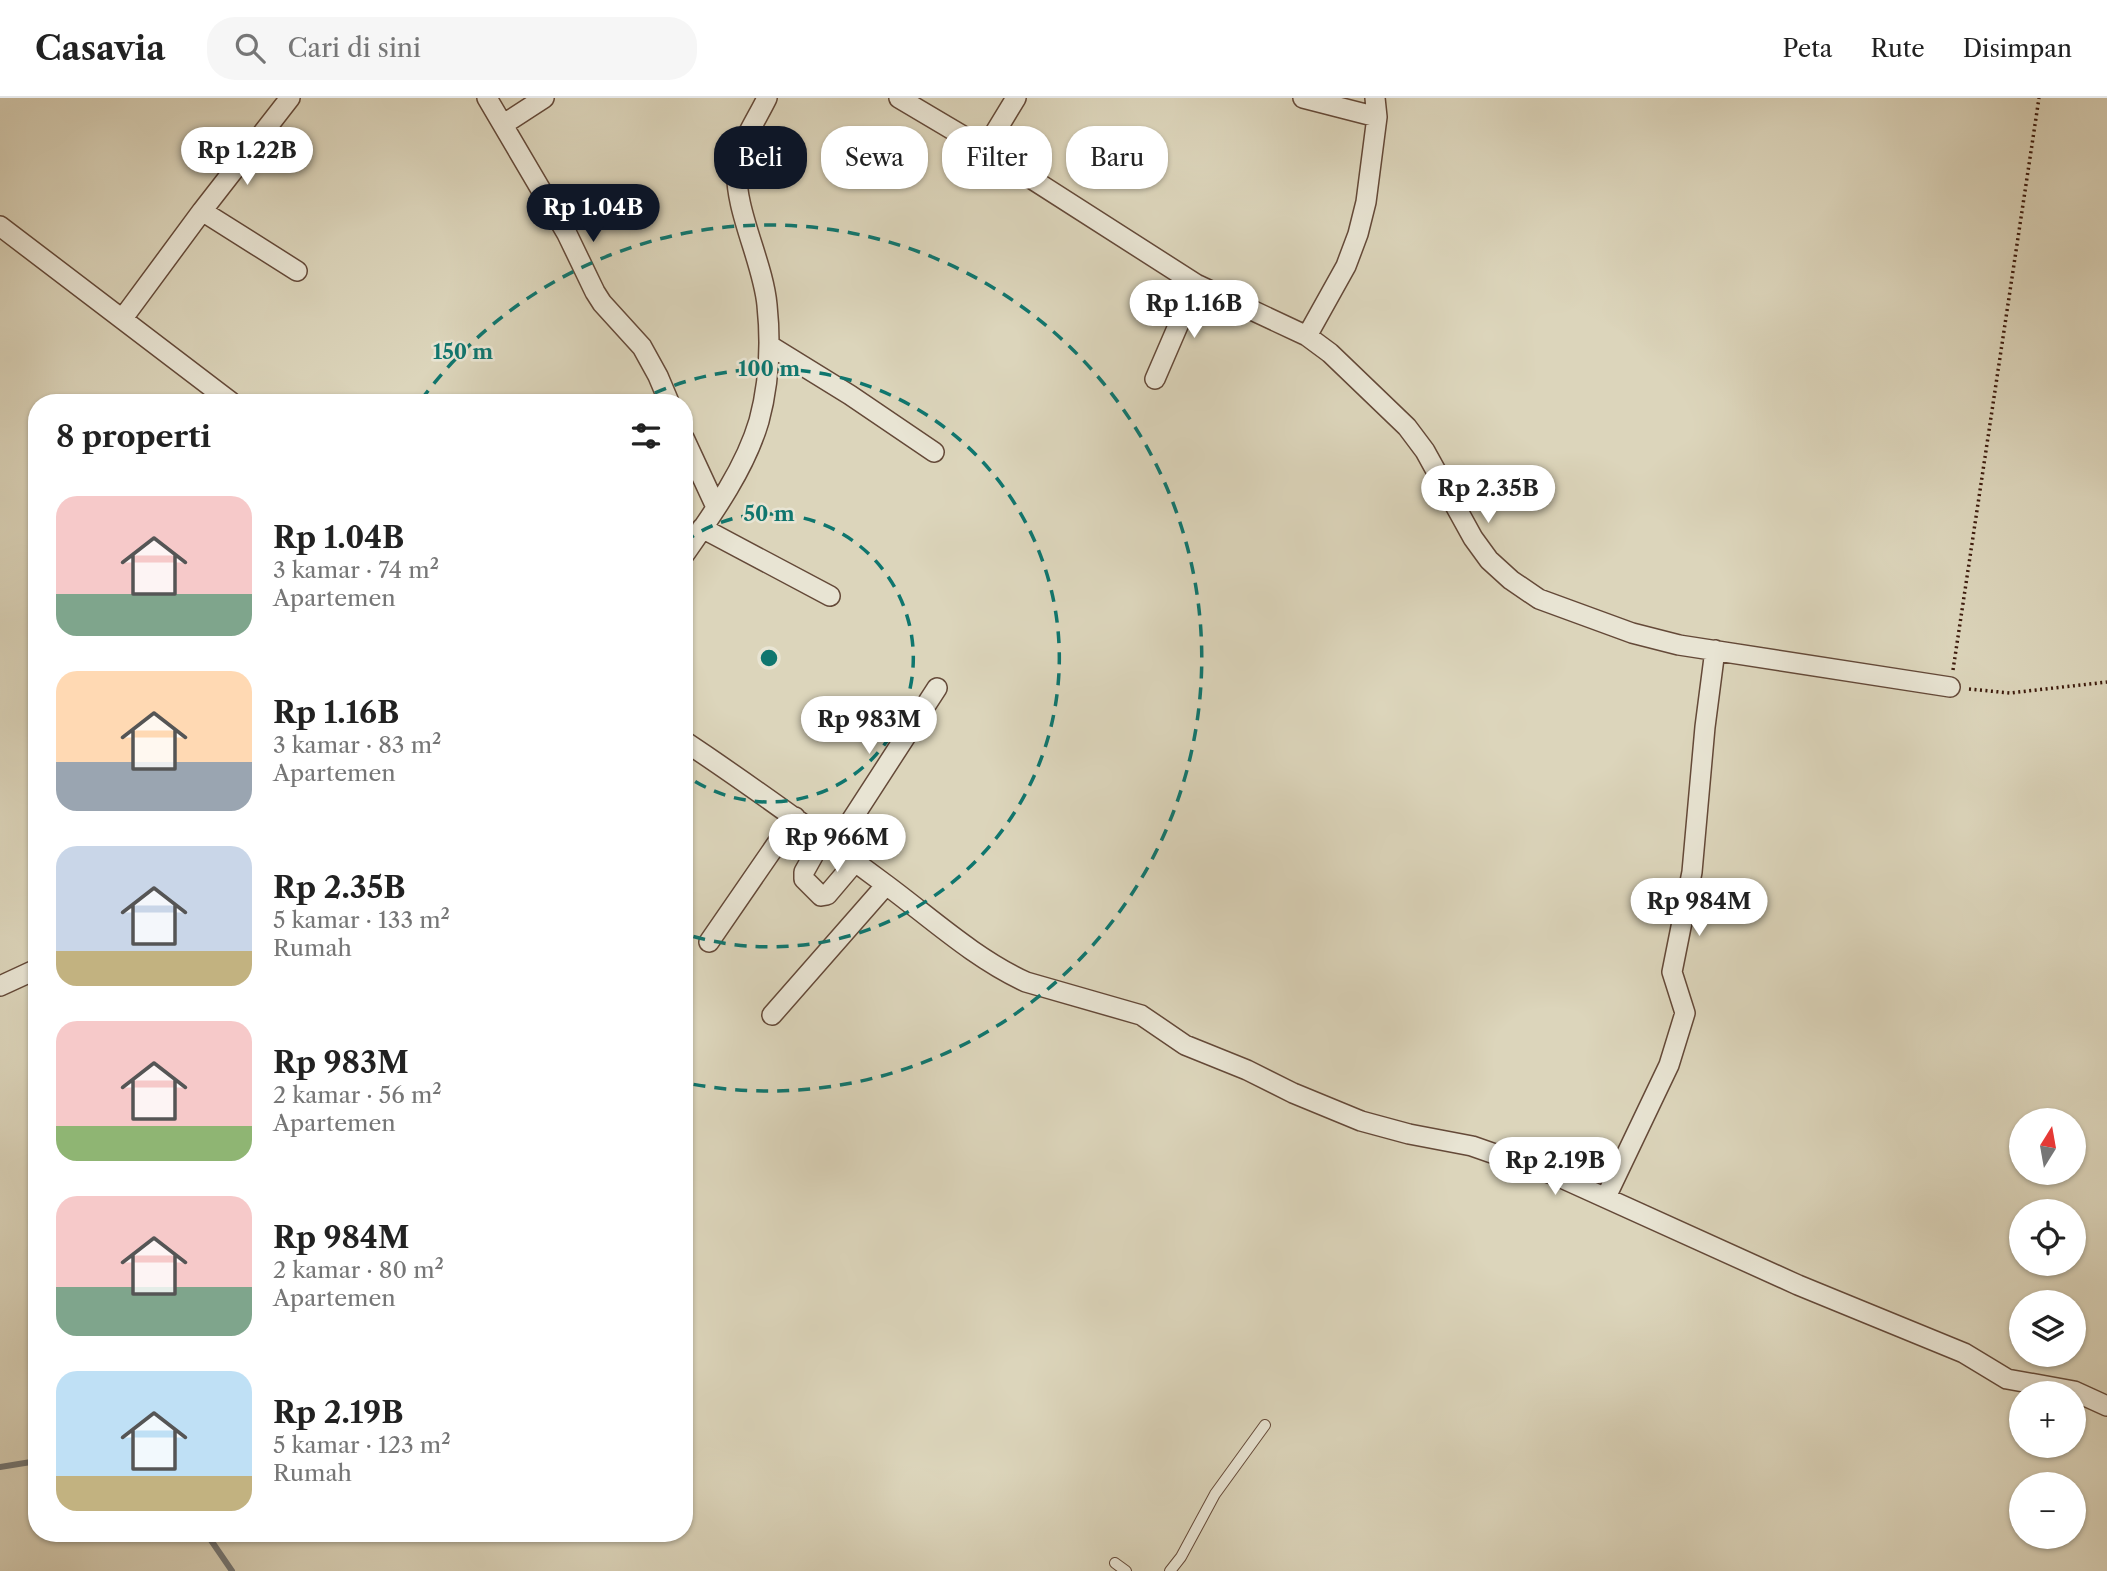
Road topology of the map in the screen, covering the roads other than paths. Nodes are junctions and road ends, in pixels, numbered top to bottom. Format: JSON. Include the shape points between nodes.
{"nodes":[{"id":1,"x":290,"y":98,"type":"edge"},
{"id":2,"x":487,"y":98,"type":"edge"},
{"id":3,"x":544,"y":98,"type":"edge"},
{"id":4,"x":767,"y":98,"type":"edge"},
{"id":5,"x":899,"y":98,"type":"edge"},
{"id":6,"x":1016,"y":98,"type":"edge"},
{"id":7,"x":1303,"y":98,"type":"edge"},
{"id":8,"x":1376,"y":107,"type":"edge"},
{"id":9,"x":504,"y":124,"type":"junction"},
{"id":10,"x":946,"y":126,"type":"edge"},
{"id":11,"x":999,"y":126,"type":"edge"},
{"id":12,"x":1048,"y":189,"type":"edge"},
{"id":13,"x":202,"y":211,"type":"junction"},
{"id":14,"x":0,"y":226,"type":"edge"},
{"id":15,"x":297,"y":271,"type":"dead end"},
{"id":16,"x":1196,"y":284,"type":"junction"},
{"id":17,"x":123,"y":318,"type":"junction"},
{"id":18,"x":1307,"y":336,"type":"junction"},
{"id":19,"x":769,"y":345,"type":"junction"},
{"id":20,"x":1155,"y":379,"type":"dead end"},
{"id":21,"x":222,"y":394,"type":"edge"},
{"id":22,"x":666,"y":394,"type":"edge"},
{"id":23,"x":934,"y":452,"type":"dead end"},
{"id":24,"x":693,"y":457,"type":"edge"},
{"id":25,"x":716,"y":507,"type":"junction"},
{"id":26,"x":702,"y":528,"type":"junction"},
{"id":27,"x":693,"y":542,"type":"edge"},
{"id":28,"x":830,"y":596,"type":"dead end"},
{"id":29,"x":1715,"y":650,"type":"junction"},
{"id":30,"x":1950,"y":687,"type":"road end"},
{"id":31,"x":937,"y":688,"type":"dead end"},
{"id":32,"x":693,"y":747,"type":"edge"},
{"id":33,"x":795,"y":817,"type":"junction"},
{"id":34,"x":829,"y":843,"type":"junction"},
{"id":35,"x":855,"y":862,"type":"junction"},
{"id":36,"x":886,"y":885,"type":"junction"},
{"id":37,"x":709,"y":942,"type":"dead end"},
{"id":38,"x":28,"y":973,"type":"edge"},
{"id":39,"x":0,"y":986,"type":"edge"},
{"id":40,"x":772,"y":1015,"type":"dead end"},
{"id":41,"x":1606,"y":1197,"type":"junction"},
{"id":42,"x":2107,"y":1406,"type":"edge"},
{"id":43,"x":1265,"y":1425,"type":"dead end"},
{"id":44,"x":1115,"y":1563,"type":"dead end"},
{"id":45,"x":1126,"y":1571,"type":"edge"},
{"id":46,"x":1170,"y":1571,"type":"edge"}],
"edges":[{"from":1,"to":13,"type":"street"},
{"from":2,"to":9,"type":"street"},
{"from":3,"to":9,"type":"street"},
{"from":4,"to":19,"type":"street","via":[[737,166],[740,199],[765,287]]},
{"from":5,"to":10,"type":"street"},
{"from":6,"to":11,"type":"street"},
{"from":7,"to":8,"type":"street"},
{"from":8,"to":18,"type":"street","via":[[1358,234],[1346,266]]},
{"from":9,"to":22,"type":"street","via":[[595,292],[642,347]]},
{"from":12,"to":16,"type":"street"},
{"from":13,"to":15,"type":"street"},
{"from":13,"to":17,"type":"street"},
{"from":14,"to":17,"type":"street"},
{"from":16,"to":18,"type":"street"},
{"from":16,"to":20,"type":"street"},
{"from":17,"to":21,"type":"street"},
{"from":18,"to":29,"type":"street","via":[[1406,427],[1425,451],[1472,538],[1511,580],[1539,599],[1632,633]]},
{"from":19,"to":23,"type":"street"},
{"from":19,"to":25,"type":"street","via":[[759,421]]},
{"from":24,"to":25,"type":"street"},
{"from":25,"to":26,"type":"street"},
{"from":26,"to":27,"type":"street"},
{"from":26,"to":28,"type":"street"},
{"from":29,"to":30,"type":"street"},
{"from":29,"to":41,"type":"street","via":[[1692,872],[1672,972],[1685,1013],[1669,1065]]},
{"from":31,"to":34,"type":"street"},
{"from":32,"to":33,"type":"street"},
{"from":33,"to":34,"type":"street"},
{"from":33,"to":37,"type":"street"},
{"from":34,"to":35,"type":"street"},
{"from":34,"to":35,"type":"street","via":[[804,872],[804,879],[821,896],[827,895]]},
{"from":35,"to":36,"type":"street"},
{"from":36,"to":40,"type":"street"},
{"from":36,"to":41,"type":"street","via":[[1012,976],[1141,1015],[1185,1045],[1361,1121],[1472,1146]]},
{"from":38,"to":39,"type":"street"},
{"from":41,"to":42,"type":"street","via":[[1798,1285],[1965,1353],[2007,1379],[2074,1391]]},
{"from":43,"to":46,"type":"lane","via":[[1215,1494]]},
{"from":44,"to":45,"type":"lane"}]}
